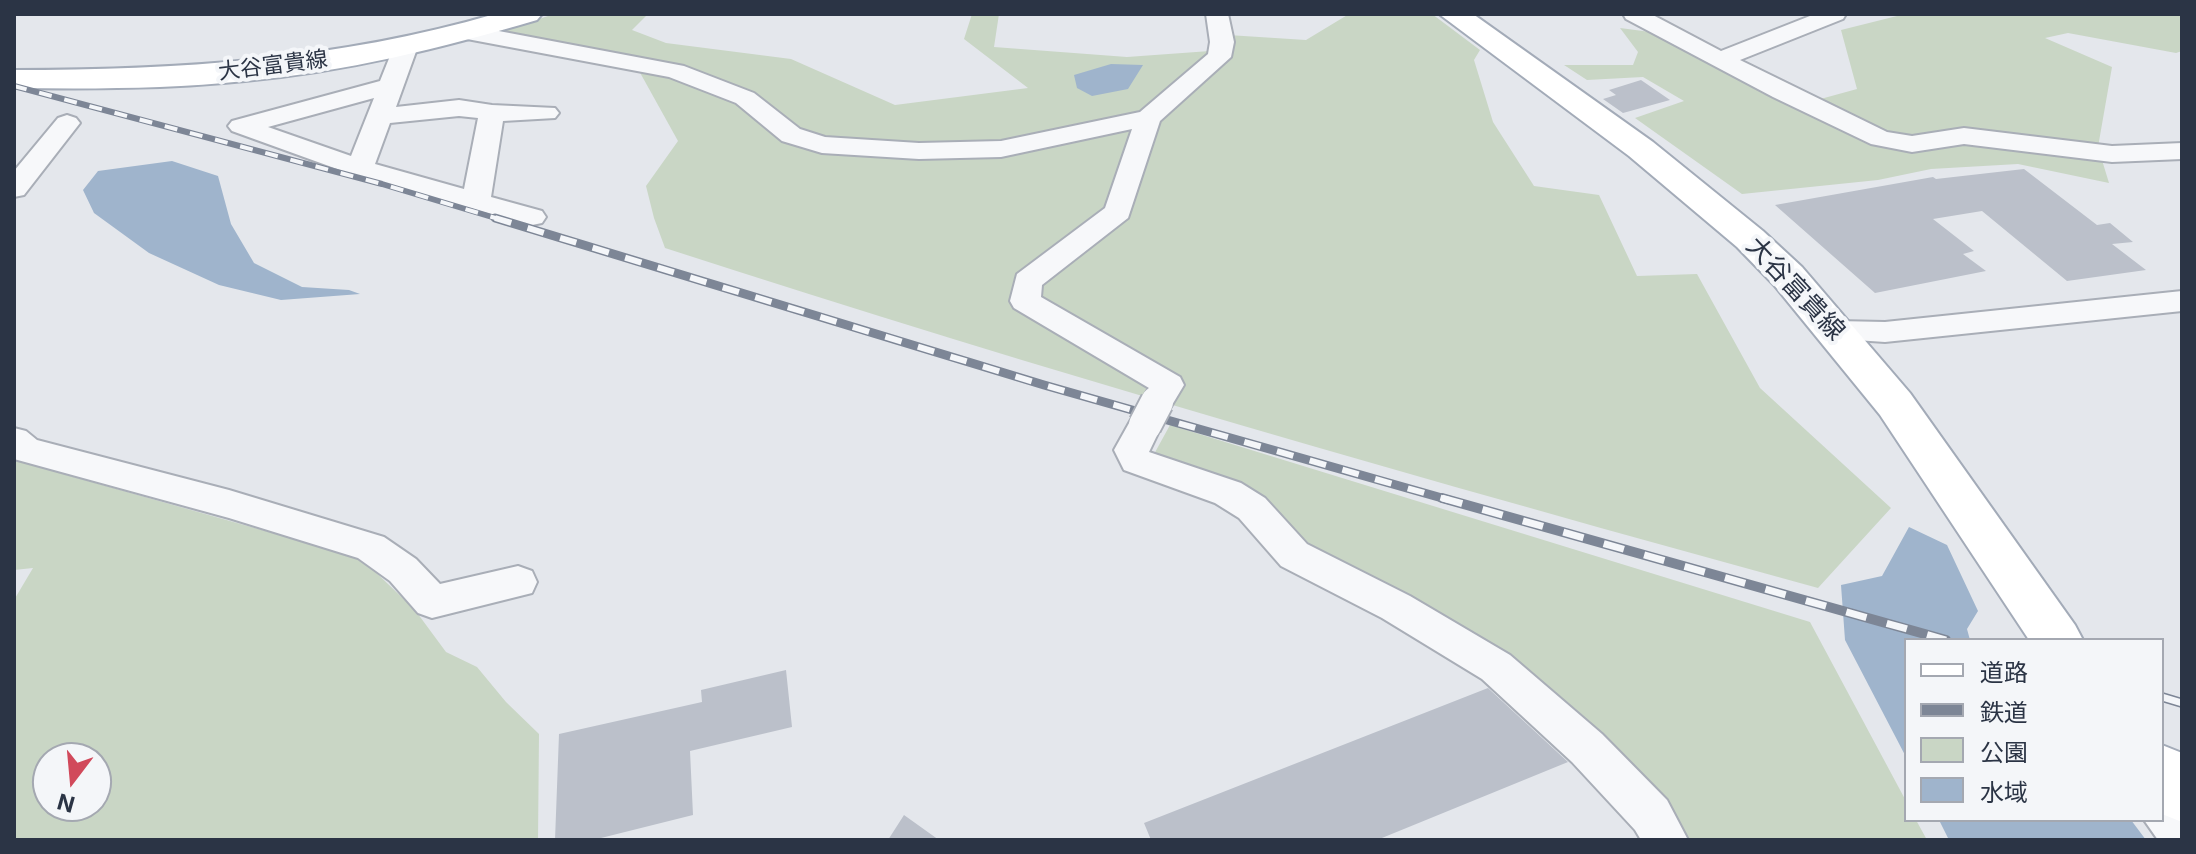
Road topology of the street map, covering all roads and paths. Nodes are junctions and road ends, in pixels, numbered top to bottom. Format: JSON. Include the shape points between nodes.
{"nodes":[{"id":1,"x":527,"y":14,"type":"edge"},
{"id":2,"x":1217,"y":14,"type":"edge"},
{"id":3,"x":1441,"y":14,"type":"edge"},
{"id":4,"x":1454,"y":14,"type":"edge"},
{"id":5,"x":1835,"y":14,"type":"edge"},
{"id":6,"x":1651,"y":16,"type":"edge"},
{"id":7,"x":467,"y":32,"type":"junction"},
{"id":8,"x":406,"y":46,"type":"junction"},
{"id":9,"x":1721,"y":59,"type":"junction"},
{"id":10,"x":14,"y":79,"type":"edge"},
{"id":11,"x":391,"y":86,"type":"junction"},
{"id":12,"x":492,"y":113,"type":"junction"},
{"id":13,"x":546,"y":113,"type":"dead end"},
{"id":14,"x":379,"y":116,"type":"junction"},
{"id":15,"x":1148,"y":118,"type":"junction"},
{"id":16,"x":67,"y":123,"type":"dead end"},
{"id":17,"x":919,"y":151,"type":"junction"},
{"id":18,"x":2182,"y":151,"type":"edge"},
{"id":19,"x":360,"y":168,"type":"junction"},
{"id":20,"x":900,"y":175,"type":"dead end"},
{"id":21,"x":14,"y":189,"type":"edge"},
{"id":22,"x":476,"y":201,"type":"junction"},
{"id":23,"x":532,"y":217,"type":"dead end"},
{"id":24,"x":2182,"y":301,"type":"edge"},
{"id":25,"x":1837,"y":331,"type":"junction"},
{"id":26,"x":14,"y":440,"type":"edge"},
{"id":27,"x":518,"y":582,"type":"dead end"},
{"id":28,"x":2030,"y":638,"type":"edge"},
{"id":29,"x":2056,"y":638,"type":"edge"},
{"id":30,"x":2164,"y":773,"type":"edge"},
{"id":31,"x":2182,"y":795,"type":"edge"},
{"id":32,"x":2164,"y":813,"type":"edge"},
{"id":33,"x":2182,"y":835,"type":"edge"},
{"id":34,"x":1665,"y":840,"type":"edge"}],
"edges":[{"from":1,"to":7,"type":"main road","name":"大谷富貴線"},
{"from":2,"to":15,"type":"street","via":[[1219,57]]},
{"from":3,"to":28,"type":"street","via":[[1617,141],[1760,266],[1890,425]]},
{"from":4,"to":25,"type":"main road","name":"大谷富貴線","via":[[1641,149],[1750,239]]},
{"from":5,"to":9,"type":"street"},
{"from":6,"to":9,"type":"street"},
{"from":7,"to":8,"type":"main road","name":"大谷富貴線"},
{"from":7,"to":17,"type":"street","via":[[675,71],[745,98],[791,135],[822,145]]},
{"from":8,"to":10,"type":"main road","name":"大谷富貴線","via":[[261,70],[155,78]]},
{"from":8,"to":11,"type":"street"},
{"from":9,"to":18,"type":"street","via":[[1880,138],[1912,144],[1964,136],[2112,154]]},
{"from":11,"to":14,"type":"street"},
{"from":11,"to":19,"type":"street","via":[[241,126]]},
{"from":12,"to":13,"type":"street"},
{"from":12,"to":14,"type":"street","via":[[459,108]]},
{"from":12,"to":22,"type":"street"},
{"from":14,"to":19,"type":"street"},
{"from":15,"to":17,"type":"street","via":[[1001,149]]},
{"from":15,"to":34,"type":"street","via":[[1118,212],[1028,281],[1025,301],[1168,385],[1131,450],[1136,461],[1228,493],[1252,508],[1294,555],[1496,667],[1587,748],[1651,815]]},
{"from":16,"to":21,"type":"street"},
{"from":17,"to":20,"type":"street"},
{"from":19,"to":22,"type":"street"},
{"from":22,"to":23,"type":"street"},
{"from":24,"to":25,"type":"street","via":[[1885,332]]},
{"from":25,"to":29,"type":"main road","name":"大谷富貴線","via":[[1895,404]]},
{"from":26,"to":27,"type":"street","via":[[26,450],[371,547],[403,570],[432,602]]},
{"from":30,"to":31,"type":"main road"},
{"from":32,"to":33,"type":"street"}]}
